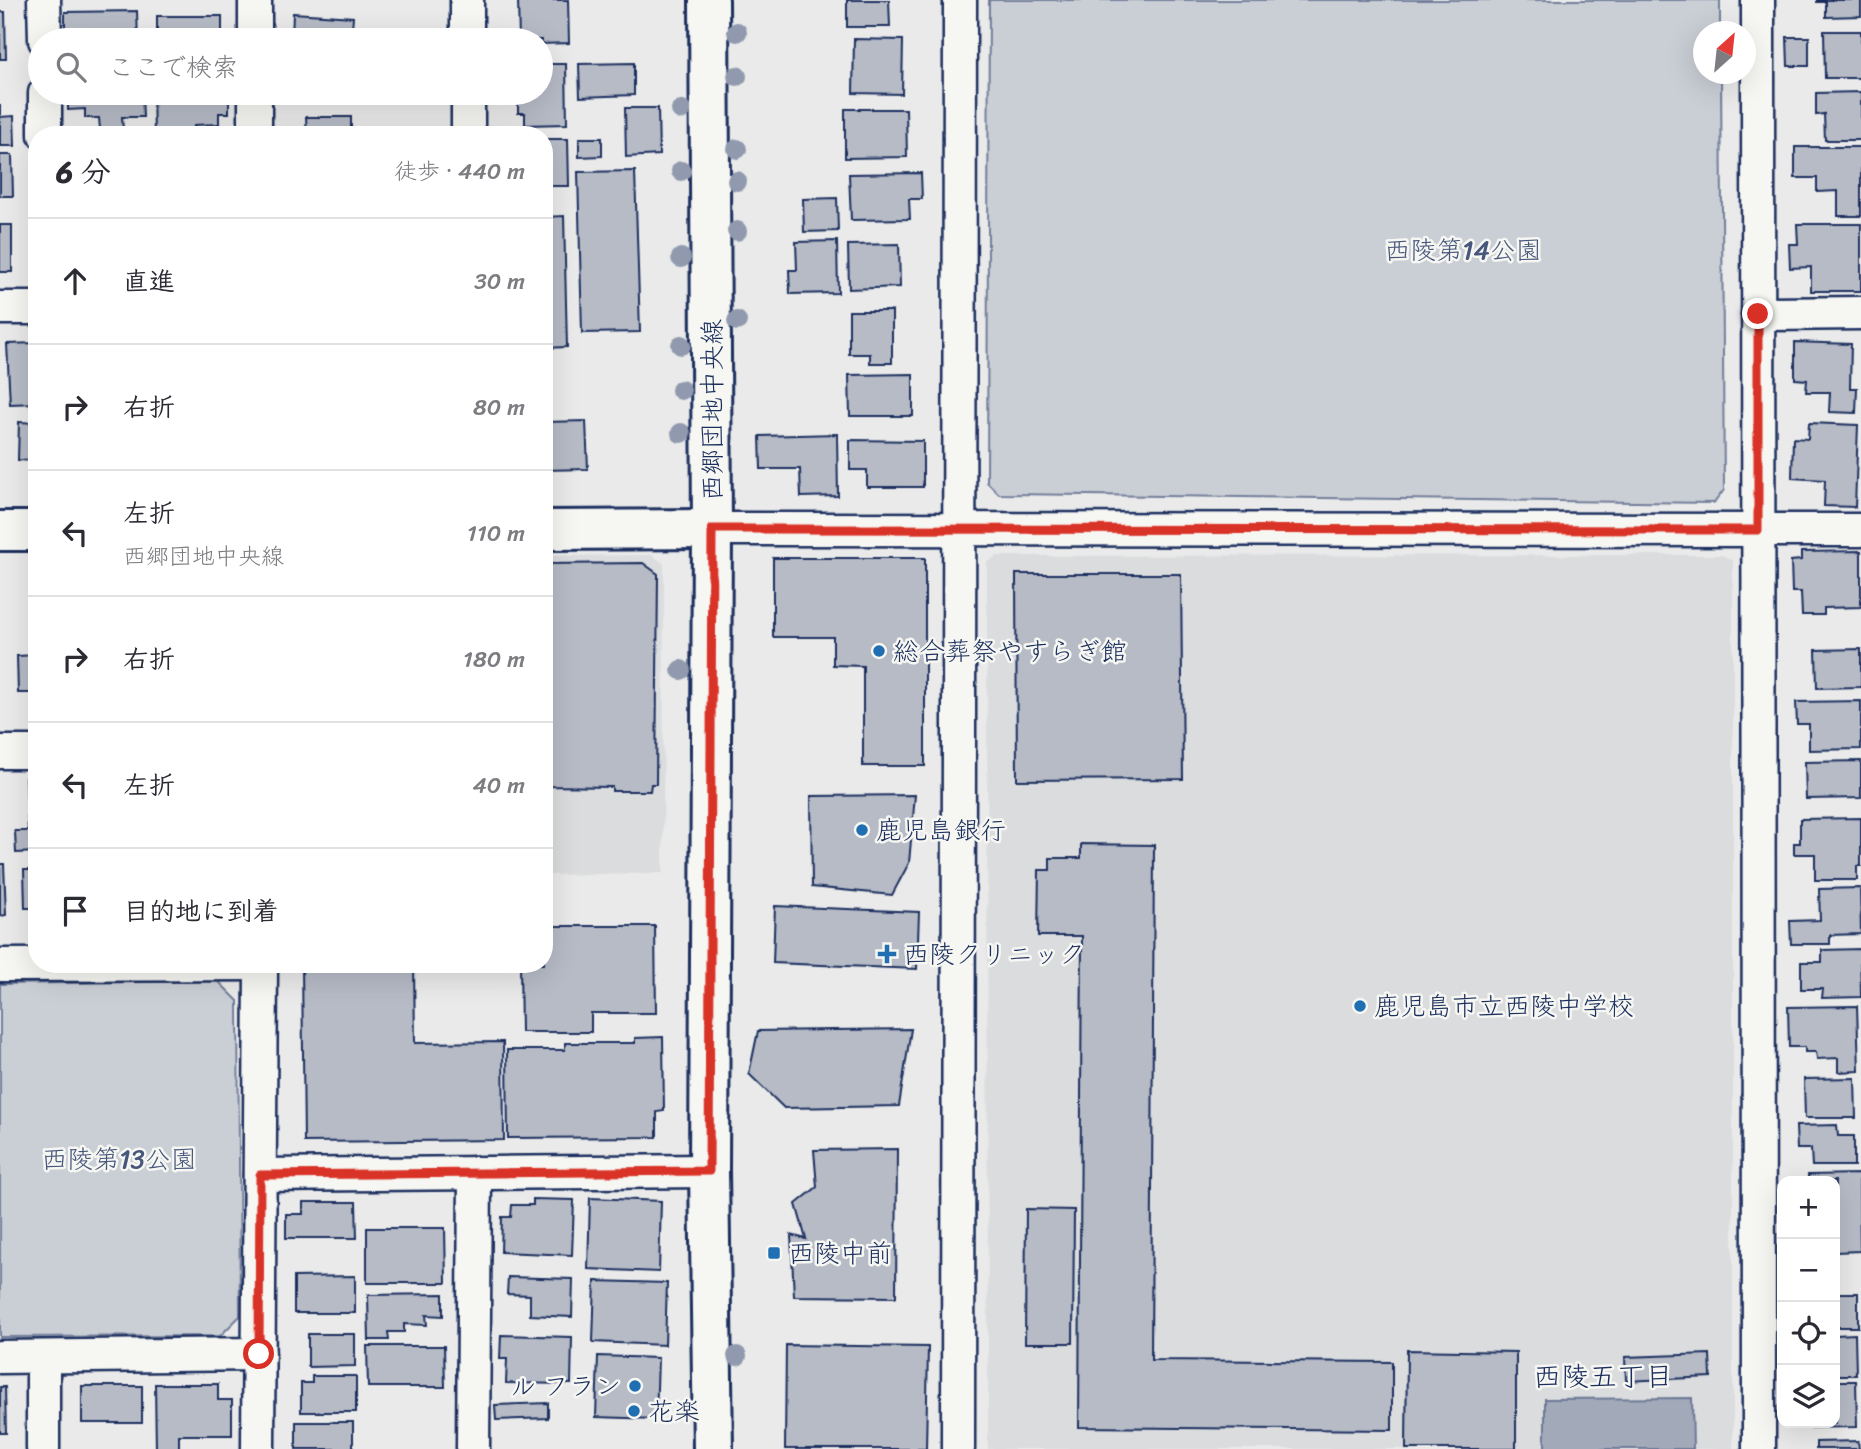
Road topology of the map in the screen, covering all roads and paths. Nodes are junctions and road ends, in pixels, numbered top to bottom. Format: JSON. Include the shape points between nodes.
{"nodes":[{"id":1,"x":44,"y":0,"type":"edge"},
{"id":2,"x":255,"y":0,"type":"edge"},
{"id":3,"x":467,"y":0,"type":"edge"},
{"id":4,"x":709,"y":0,"type":"edge"},
{"id":5,"x":960,"y":0,"type":"edge"},
{"id":6,"x":1758,"y":0,"type":"edge"},
{"id":7,"x":45,"y":28,"type":"edge"},
{"id":8,"x":255,"y":28,"type":"edge"},
{"id":9,"x":467,"y":28,"type":"edge"},
{"id":10,"x":45,"y":105,"type":"edge"},
{"id":11,"x":255,"y":105,"type":"edge"},
{"id":12,"x":468,"y":105,"type":"edge"},
{"id":13,"x":45,"y":126,"type":"edge"},
{"id":14,"x":255,"y":126,"type":"edge"},
{"id":15,"x":468,"y":126,"type":"edge"},
{"id":16,"x":0,"y":308,"type":"edge"},
{"id":17,"x":28,"y":308,"type":"edge"},
{"id":18,"x":1861,"y":313,"type":"edge"},
{"id":19,"x":1758,"y":314,"type":"junction"},
{"id":20,"x":712,"y":529,"type":"junction"},
{"id":21,"x":960,"y":529,"type":"junction"},
{"id":22,"x":553,"y":530,"type":"edge"},
{"id":23,"x":1758,"y":530,"type":"junction"},
{"id":24,"x":1861,"y":530,"type":"edge"},
{"id":25,"x":0,"y":531,"type":"edge"},
{"id":26,"x":28,"y":531,"type":"edge"},
{"id":27,"x":0,"y":752,"type":"edge"},
{"id":28,"x":28,"y":752,"type":"edge"},
{"id":29,"x":0,"y":965,"type":"edge"},
{"id":30,"x":28,"y":965,"type":"edge"},
{"id":31,"x":261,"y":973,"type":"edge"},
{"id":32,"x":709,"y":1171,"type":"junction"},
{"id":33,"x":475,"y":1173,"type":"junction"},
{"id":34,"x":260,"y":1175,"type":"junction"},
{"id":35,"x":259,"y":1354,"type":"junction"},
{"id":36,"x":0,"y":1357,"type":"edge"},
{"id":37,"x":43,"y":1357,"type":"junction"},
{"id":38,"x":43,"y":1449,"type":"edge"},
{"id":39,"x":258,"y":1449,"type":"edge"},
{"id":40,"x":473,"y":1449,"type":"edge"},
{"id":41,"x":713,"y":1449,"type":"edge"},
{"id":42,"x":958,"y":1449,"type":"edge"},
{"id":43,"x":1759,"y":1449,"type":"edge"}],
"edges":[{"from":1,"to":7,"type":"street"},
{"from":2,"to":8,"type":"street"},
{"from":3,"to":9,"type":"street"},
{"from":4,"to":20,"type":"street","name":"西郷団地中央線"},
{"from":5,"to":21,"type":"street"},
{"from":6,"to":19,"type":"street"},
{"from":10,"to":13,"type":"street"},
{"from":11,"to":14,"type":"street"},
{"from":12,"to":15,"type":"street"},
{"from":16,"to":17,"type":"street"},
{"from":18,"to":19,"type":"street"},
{"from":19,"to":23,"type":"street"},
{"from":20,"to":21,"type":"street"},
{"from":20,"to":22,"type":"street"},
{"from":20,"to":32,"type":"street","name":"西郷団地中央線"},
{"from":21,"to":23,"type":"street"},
{"from":21,"to":42,"type":"street"},
{"from":23,"to":24,"type":"street"},
{"from":23,"to":43,"type":"street"},
{"from":25,"to":26,"type":"street"},
{"from":27,"to":28,"type":"street"},
{"from":29,"to":30,"type":"street"},
{"from":31,"to":34,"type":"street"},
{"from":32,"to":33,"type":"street"},
{"from":32,"to":41,"type":"street","name":"西郷団地中央線"},
{"from":33,"to":34,"type":"street"},
{"from":33,"to":40,"type":"street"},
{"from":34,"to":35,"type":"street"},
{"from":35,"to":37,"type":"street"},
{"from":35,"to":39,"type":"street"},
{"from":36,"to":37,"type":"street"},
{"from":37,"to":38,"type":"street"}]}
